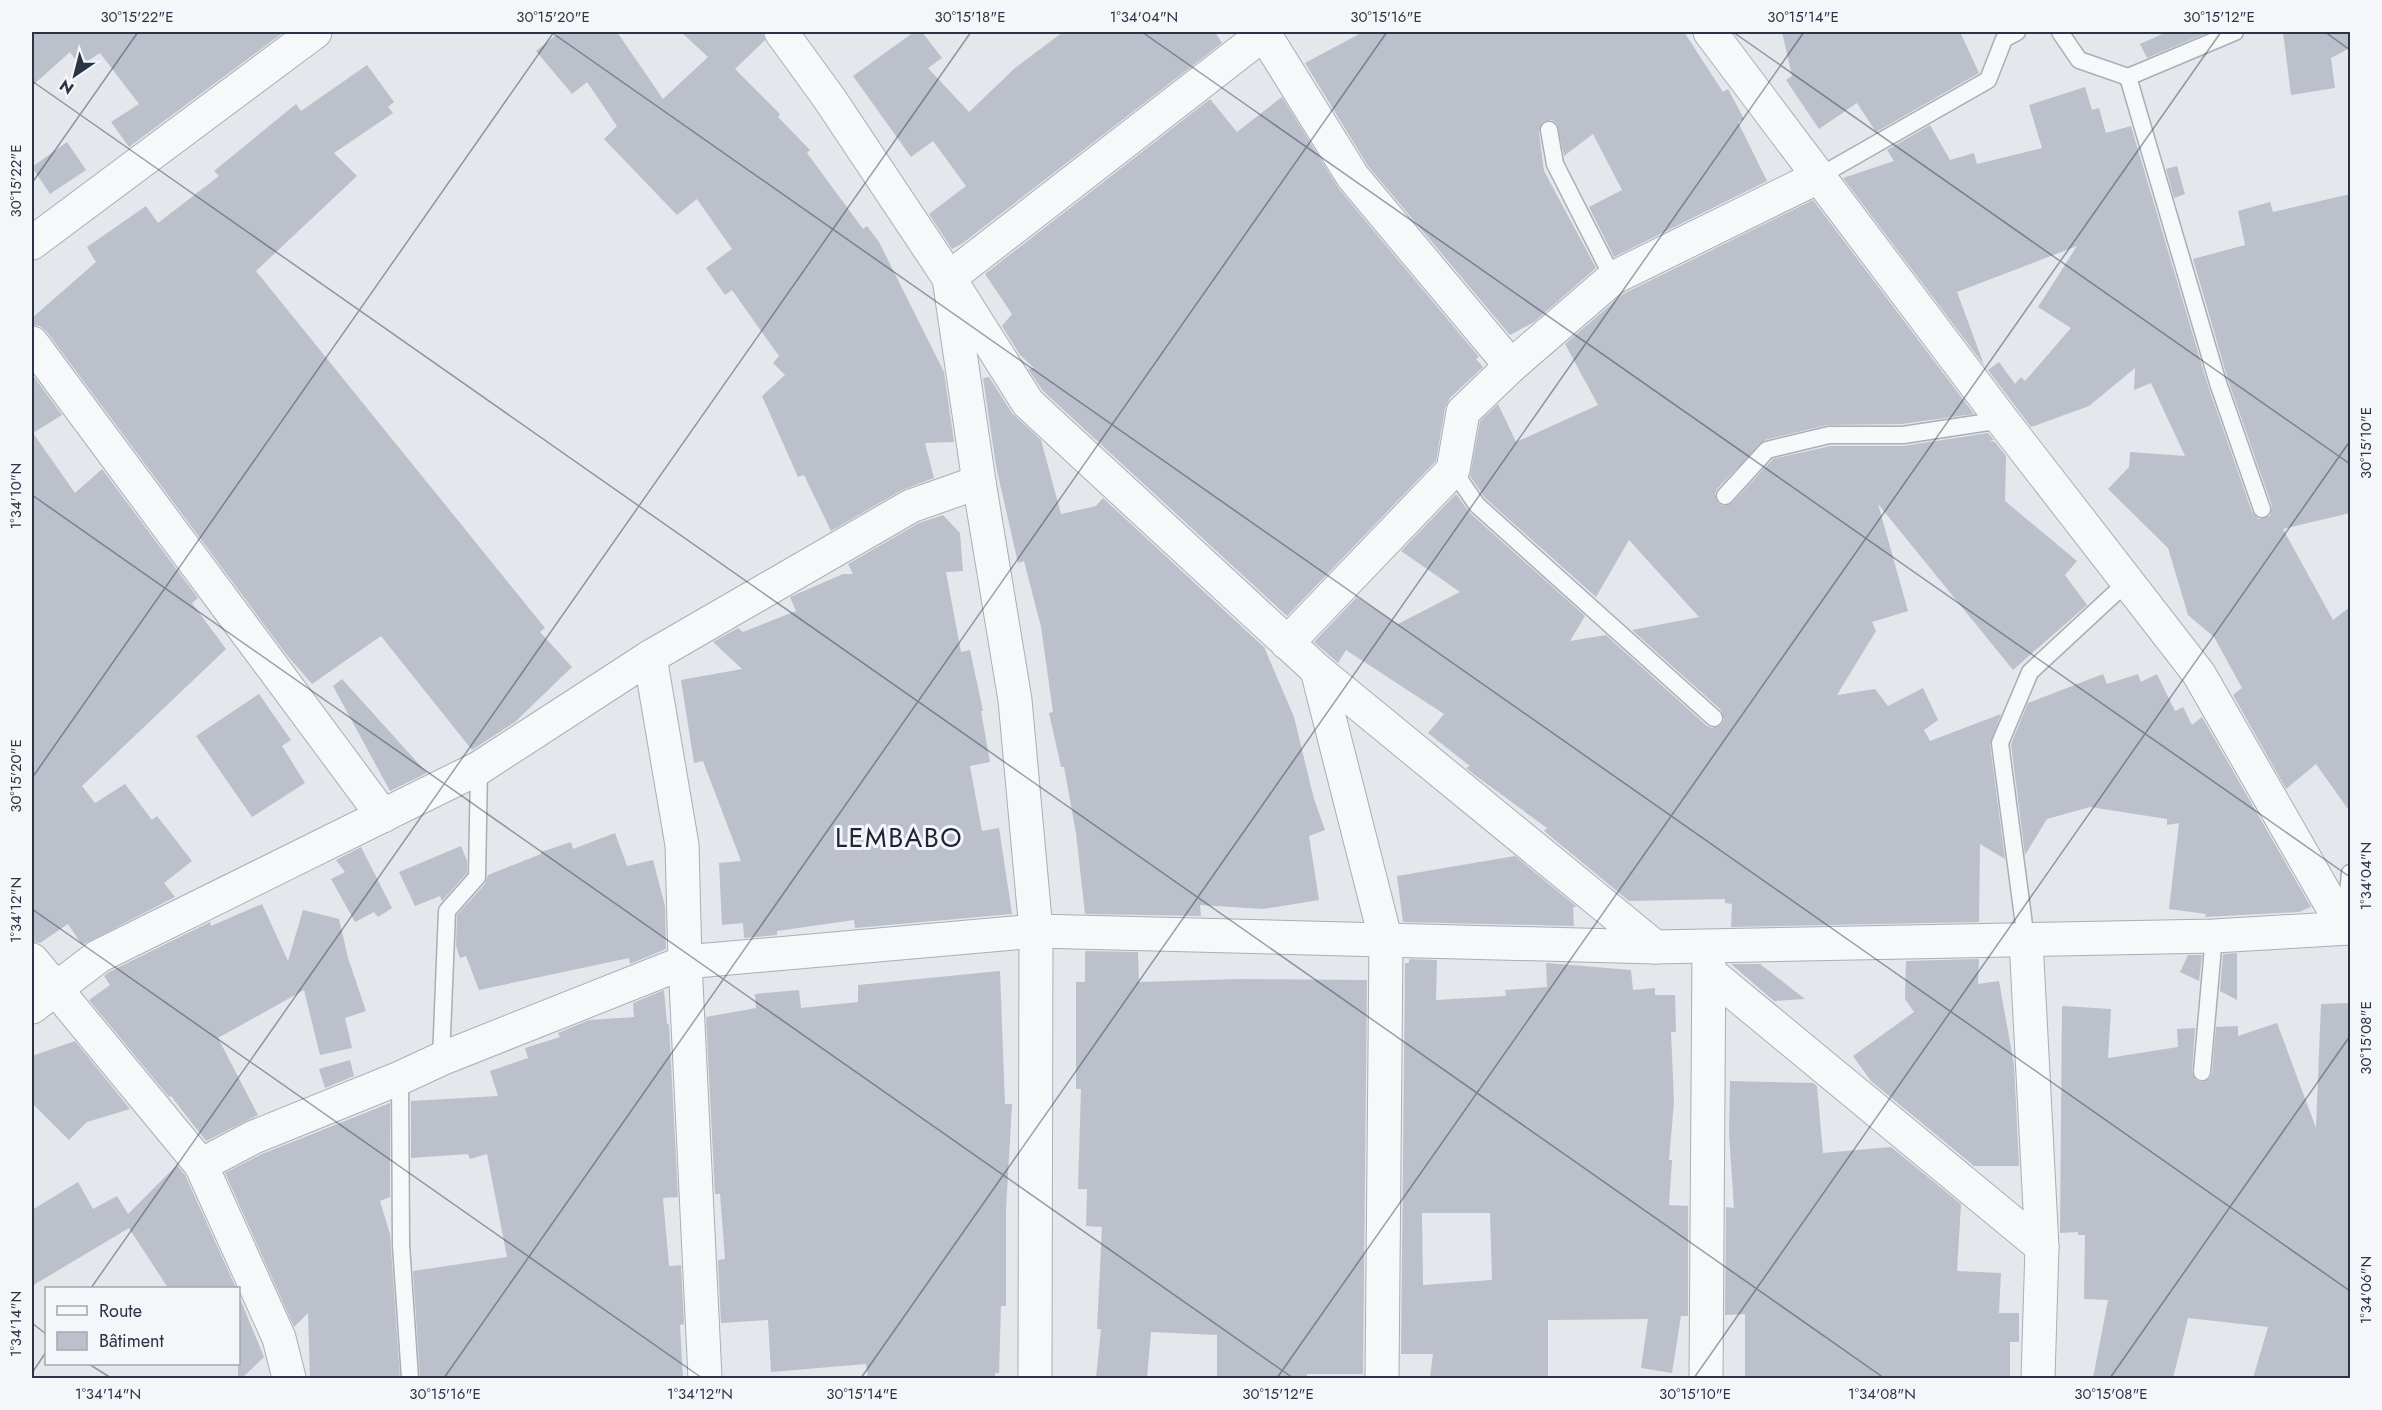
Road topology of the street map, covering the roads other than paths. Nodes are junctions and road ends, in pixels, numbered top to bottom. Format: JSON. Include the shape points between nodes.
{"nodes":[{"id":1,"x":781,"y":32,"type":"edge"},
{"id":2,"x":1264,"y":32,"type":"edge"},
{"id":3,"x":1710,"y":32,"type":"edge"},
{"id":4,"x":2017,"y":32,"type":"edge"},
{"id":5,"x":2060,"y":32,"type":"edge"},
{"id":6,"x":2235,"y":32,"type":"edge"},
{"id":7,"x":301,"y":36,"type":"edge"},
{"id":8,"x":2128,"y":77,"type":"junction"},
{"id":9,"x":1549,"y":130,"type":"dead end"},
{"id":10,"x":1818,"y":177,"type":"junction"},
{"id":11,"x":32,"y":243,"type":"edge"},
{"id":12,"x":949,"y":278,"type":"junction"},
{"id":13,"x":1613,"y":278,"type":"junction"},
{"id":14,"x":32,"y":342,"type":"edge"},
{"id":15,"x":1511,"y":366,"type":"junction"},
{"id":16,"x":2002,"y":420,"type":"junction"},
{"id":17,"x":1453,"y":471,"type":"junction"},
{"id":18,"x":979,"y":482,"type":"junction"},
{"id":19,"x":1725,"y":496,"type":"dead end"},
{"id":20,"x":2262,"y":509,"type":"dead end"},
{"id":21,"x":2126,"y":582,"type":"junction"},
{"id":22,"x":1287,"y":643,"type":"junction"},
{"id":23,"x":650,"y":657,"type":"junction"},
{"id":24,"x":1317,"y":670,"type":"junction"},
{"id":25,"x":1714,"y":718,"type":"dead end"},
{"id":26,"x":479,"y":768,"type":"junction"},
{"id":27,"x":383,"y":816,"type":"junction"},
{"id":28,"x":2350,"y":873,"type":"edge"},
{"id":29,"x":2347,"y":927,"type":"edge"},
{"id":30,"x":1036,"y":930,"type":"junction"},
{"id":31,"x":2214,"y":936,"type":"junction"},
{"id":32,"x":2026,"y":940,"type":"junction"},
{"id":33,"x":1386,"y":941,"type":"junction"},
{"id":34,"x":1655,"y":947,"type":"junction"},
{"id":35,"x":32,"y":960,"type":"edge"},
{"id":36,"x":1710,"y":960,"type":"junction"},
{"id":37,"x":685,"y":962,"type":"junction"},
{"id":38,"x":42,"y":998,"type":"edge"},
{"id":39,"x":441,"y":1059,"type":"junction"},
{"id":40,"x":2202,"y":1072,"type":"dead end"},
{"id":41,"x":400,"y":1078,"type":"junction"},
{"id":42,"x":201,"y":1165,"type":"junction"},
{"id":43,"x":2042,"y":1247,"type":"junction"},
{"id":44,"x":289,"y":1378,"type":"edge"},
{"id":45,"x":410,"y":1378,"type":"edge"},
{"id":46,"x":705,"y":1378,"type":"edge"},
{"id":47,"x":1035,"y":1378,"type":"edge"},
{"id":48,"x":1382,"y":1378,"type":"edge"},
{"id":49,"x":1706,"y":1378,"type":"edge"},
{"id":50,"x":2038,"y":1378,"type":"edge"}],
"edges":[{"from":1,"to":12,"type":"street"},
{"from":2,"to":12,"type":"street"},
{"from":2,"to":15,"type":"street","via":[[1353,177]]},
{"from":3,"to":10,"type":"street"},
{"from":4,"to":10,"type":"lane","via":[[2004,39],[1988,80]]},
{"from":5,"to":8,"type":"lane","via":[[2079,60]]},
{"from":6,"to":8,"type":"lane"},
{"from":7,"to":11,"type":"street"},
{"from":8,"to":20,"type":"lane","via":[[2218,383]]},
{"from":9,"to":13,"type":"lane","via":[[1555,164]]},
{"from":10,"to":13,"type":"street"},
{"from":10,"to":16,"type":"street"},
{"from":12,"to":18,"type":"street"},
{"from":12,"to":22,"type":"street","via":[[1028,403]]},
{"from":13,"to":15,"type":"street"},
{"from":14,"to":27,"type":"street"},
{"from":15,"to":17,"type":"street","via":[[1463,412]]},
{"from":16,"to":19,"type":"lane","via":[[1903,435],[1829,435],[1767,450]]},
{"from":16,"to":21,"type":"street"},
{"from":17,"to":22,"type":"street"},
{"from":17,"to":25,"type":"lane","via":[[1477,505]]},
{"from":18,"to":23,"type":"street","via":[[911,506]]},
{"from":18,"to":30,"type":"street","via":[[1015,700]]},
{"from":21,"to":29,"type":"street","via":[[2199,674]]},
{"from":21,"to":32,"type":"lane","via":[[2030,672],[2000,743]]},
{"from":22,"to":24,"type":"street"},
{"from":23,"to":26,"type":"street"},
{"from":23,"to":37,"type":"street","via":[[682,845]]},
{"from":24,"to":33,"type":"street"},
{"from":24,"to":34,"type":"street"},
{"from":26,"to":27,"type":"street"},
{"from":26,"to":39,"type":"lane","via":[[477,877],[447,911]]},
{"from":27,"to":38,"type":"street","via":[[99,956]]},
{"from":28,"to":29,"type":"lane"},
{"from":29,"to":31,"type":"street"},
{"from":30,"to":33,"type":"street"},
{"from":30,"to":37,"type":"street"},
{"from":30,"to":47,"type":"street"},
{"from":31,"to":32,"type":"street"},
{"from":31,"to":40,"type":"lane"},
{"from":32,"to":36,"type":"street"},
{"from":32,"to":43,"type":"street"},
{"from":33,"to":34,"type":"street"},
{"from":33,"to":48,"type":"street"},
{"from":34,"to":36,"type":"street"},
{"from":35,"to":38,"type":"street"},
{"from":36,"to":43,"type":"street"},
{"from":36,"to":49,"type":"street"},
{"from":37,"to":39,"type":"street"},
{"from":37,"to":46,"type":"street"},
{"from":38,"to":42,"type":"street"},
{"from":39,"to":41,"type":"street"},
{"from":41,"to":42,"type":"street","via":[[254,1137]]},
{"from":41,"to":45,"type":"lane","via":[[401,1245]]},
{"from":42,"to":44,"type":"street","via":[[279,1338]]},
{"from":43,"to":50,"type":"street"}]}
